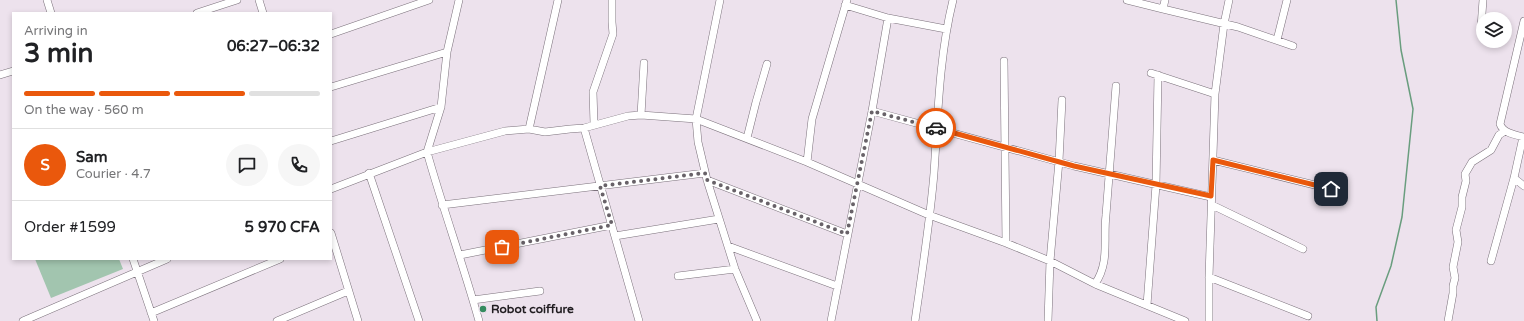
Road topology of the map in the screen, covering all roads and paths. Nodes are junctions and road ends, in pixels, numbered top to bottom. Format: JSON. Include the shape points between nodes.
{"nodes":[{"id":1,"x":47,"y":0,"type":"edge"},
{"id":2,"x":237,"y":0,"type":"edge"},
{"id":3,"x":259,"y":0,"type":"edge"},
{"id":4,"x":429,"y":0,"type":"edge"},
{"id":5,"x":459,"y":0,"type":"edge"},
{"id":6,"x":558,"y":0,"type":"edge"},
{"id":7,"x":612,"y":0,"type":"edge"},
{"id":8,"x":720,"y":0,"type":"edge"},
{"id":9,"x":953,"y":0,"type":"edge"},
{"id":10,"x":1127,"y":0,"type":"edge"},
{"id":11,"x":1165,"y":0,"type":"edge"},
{"id":12,"x":1229,"y":0,"type":"edge"},
{"id":13,"x":1287,"y":0,"type":"edge"},
{"id":14,"x":1483,"y":0,"type":"edge"},
{"id":15,"x":846,"y":3,"type":"edge"},
{"id":16,"x":1163,"y":9,"type":"junction"},
{"id":17,"x":51,"y":12,"type":"edge"},
{"id":18,"x":199,"y":12,"type":"edge"},
{"id":19,"x":263,"y":12,"type":"edge"},
{"id":20,"x":1482,"y":12,"type":"edge"},
{"id":21,"x":888,"y":18,"type":"junction"},
{"id":22,"x":1524,"y":21,"type":"edge"},
{"id":23,"x":1224,"y":24,"type":"junction"},
{"id":24,"x":946,"y":29,"type":"junction"},
{"id":25,"x":332,"y":34,"type":"edge"},
{"id":26,"x":1277,"y":40,"type":"junction"},
{"id":27,"x":1293,"y":46,"type":"dead end"},
{"id":28,"x":447,"y":52,"type":"junction"},
{"id":29,"x":1004,"y":61,"type":"dead end"},
{"id":30,"x":644,"y":63,"type":"dead end"},
{"id":31,"x":768,"y":64,"type":"dead end"},
{"id":32,"x":12,"y":71,"type":"edge"},
{"id":33,"x":0,"y":75,"type":"edge"},
{"id":34,"x":1116,"y":86,"type":"dead end"},
{"id":35,"x":332,"y":87,"type":"edge"},
{"id":36,"x":1215,"y":94,"type":"junction"},
{"id":37,"x":1062,"y":100,"type":"dead end"},
{"id":38,"x":441,"y":107,"type":"junction"},
{"id":39,"x":872,"y":111,"type":"junction"},
{"id":40,"x":641,"y":115,"type":"junction"},
{"id":41,"x":696,"y":119,"type":"junction"},
{"id":42,"x":594,"y":124,"type":"junction"},
{"id":43,"x":584,"y":128,"type":"junction"},
{"id":44,"x":936,"y":128,"type":"junction"},
{"id":45,"x":529,"y":129,"type":"junction"},
{"id":46,"x":1505,"y":131,"type":"junction"},
{"id":47,"x":1523,"y":137,"type":"edge"},
{"id":48,"x":747,"y":138,"type":"junction"},
{"id":49,"x":332,"y":142,"type":"edge"},
{"id":50,"x":1006,"y":147,"type":"junction"},
{"id":51,"x":427,"y":152,"type":"junction"},
{"id":52,"x":1213,"y":160,"type":"junction"},
{"id":53,"x":1059,"y":161,"type":"junction"},
{"id":54,"x":807,"y":162,"type":"junction"},
{"id":55,"x":369,"y":173,"type":"junction"},
{"id":56,"x":1109,"y":174,"type":"junction"},
{"id":57,"x":706,"y":177,"type":"junction"},
{"id":58,"x":1514,"y":178,"type":"junction"},
{"id":59,"x":857,"y":184,"type":"junction"},
{"id":60,"x":1156,"y":185,"type":"junction"},
{"id":61,"x":600,"y":186,"type":"junction"},
{"id":62,"x":1524,"y":186,"type":"edge"},
{"id":63,"x":332,"y":189,"type":"edge"},
{"id":64,"x":1331,"y":189,"type":"dead end"},
{"id":65,"x":1211,"y":196,"type":"junction"},
{"id":66,"x":442,"y":205,"type":"junction"},
{"id":67,"x":1212,"y":205,"type":"junction"},
{"id":68,"x":929,"y":215,"type":"junction"},
{"id":69,"x":719,"y":219,"type":"junction"},
{"id":70,"x":612,"y":225,"type":"junction"},
{"id":71,"x":847,"y":234,"type":"junction"},
{"id":72,"x":615,"y":236,"type":"junction"},
{"id":73,"x":332,"y":239,"type":"edge"},
{"id":74,"x":1006,"y":243,"type":"junction"},
{"id":75,"x":728,"y":246,"type":"junction"},
{"id":76,"x":1303,"y":249,"type":"dead end"},
{"id":77,"x":460,"y":255,"type":"junction"},
{"id":78,"x":133,"y":260,"type":"edge"},
{"id":79,"x":165,"y":260,"type":"edge"},
{"id":80,"x":278,"y":260,"type":"edge"},
{"id":81,"x":1050,"y":261,"type":"junction"},
{"id":82,"x":1491,"y":261,"type":"dead end"},
{"id":83,"x":734,"y":269,"type":"junction"},
{"id":84,"x":137,"y":272,"type":"junction"},
{"id":85,"x":678,"y":276,"type":"dead end"},
{"id":86,"x":1209,"y":277,"type":"junction"},
{"id":87,"x":1095,"y":284,"type":"junction"},
{"id":88,"x":837,"y":286,"type":"junction"},
{"id":89,"x":348,"y":291,"type":"junction"},
{"id":90,"x":540,"y":291,"type":"dead end"},
{"id":91,"x":473,"y":300,"type":"junction"},
{"id":92,"x":1148,"y":305,"type":"junction"},
{"id":93,"x":42,"y":312,"type":"junction"},
{"id":94,"x":151,"y":313,"type":"junction"},
{"id":95,"x":1308,"y":316,"type":"dead end"},
{"id":96,"x":23,"y":321,"type":"edge"},
{"id":97,"x":45,"y":321,"type":"edge"},
{"id":98,"x":154,"y":321,"type":"edge"},
{"id":99,"x":277,"y":321,"type":"edge"},
{"id":100,"x":358,"y":321,"type":"edge"},
{"id":101,"x":419,"y":321,"type":"edge"},
{"id":102,"x":479,"y":321,"type":"edge"},
{"id":103,"x":639,"y":321,"type":"edge"},
{"id":104,"x":757,"y":321,"type":"edge"},
{"id":105,"x":831,"y":321,"type":"edge"},
{"id":106,"x":915,"y":321,"type":"edge"},
{"id":107,"x":1048,"y":321,"type":"edge"},
{"id":108,"x":1185,"y":321,"type":"edge"},
{"id":109,"x":1209,"y":321,"type":"edge"},
{"id":110,"x":1448,"y":321,"type":"edge"}],
"edges":[{"from":1,"to":17,"type":"street"},
{"from":2,"to":18,"type":"street"},
{"from":3,"to":19,"type":"street"},
{"from":4,"to":25,"type":"street"},
{"from":5,"to":28,"type":"street"},
{"from":6,"to":45,"type":"street"},
{"from":7,"to":42,"type":"street","via":[[613,34],[593,92]]},
{"from":8,"to":41,"type":"street"},
{"from":9,"to":24,"type":"street"},
{"from":10,"to":16,"type":"street"},
{"from":11,"to":16,"type":"street"},
{"from":12,"to":23,"type":"street"},
{"from":13,"to":26,"type":"street"},
{"from":14,"to":20,"type":"street"},
{"from":15,"to":21,"type":"street"},
{"from":15,"to":54,"type":"street","via":[[812,119]]},
{"from":16,"to":23,"type":"street"},
{"from":21,"to":24,"type":"street"},
{"from":21,"to":39,"type":"street"},
{"from":22,"to":46,"type":"street","via":[[1500,124]]},
{"from":23,"to":26,"type":"street"},
{"from":23,"to":36,"type":"street"},
{"from":24,"to":44,"type":"street"},
{"from":26,"to":27,"type":"street"},
{"from":28,"to":35,"type":"street"},
{"from":28,"to":38,"type":"street"},
{"from":29,"to":50,"type":"street"},
{"from":30,"to":40,"type":"street"},
{"from":31,"to":48,"type":"street"},
{"from":32,"to":33,"type":"street"},
{"from":34,"to":56,"type":"street"},
{"from":36,"to":52,"type":"street"},
{"from":36,"to":60,"type":"street","via":[[1155,74]]},
{"from":37,"to":53,"type":"street"},
{"from":38,"to":49,"type":"street"},
{"from":38,"to":51,"type":"street"},
{"from":39,"to":44,"type":"street"},
{"from":39,"to":59,"type":"street"},
{"from":40,"to":41,"type":"street"},
{"from":40,"to":42,"type":"street"},
{"from":41,"to":48,"type":"street"},
{"from":41,"to":57,"type":"street"},
{"from":42,"to":43,"type":"street"},
{"from":43,"to":45,"type":"street","via":[[545,132]]},
{"from":43,"to":61,"type":"street"},
{"from":44,"to":50,"type":"street"},
{"from":44,"to":68,"type":"street"},
{"from":45,"to":51,"type":"street","via":[[505,131]]},
{"from":46,"to":47,"type":"street"},
{"from":46,"to":110,"type":"street","via":[[1499,135],[1491,150],[1472,162],[1465,174],[1462,207],[1456,230],[1458,242],[1453,267],[1454,294]]},
{"from":47,"to":58,"type":"street"},
{"from":48,"to":54,"type":"street"},
{"from":50,"to":53,"type":"street"},
{"from":50,"to":74,"type":"street"},
{"from":51,"to":55,"type":"street"},
{"from":51,"to":66,"type":"street"},
{"from":52,"to":64,"type":"street"},
{"from":52,"to":65,"type":"street"},
{"from":53,"to":56,"type":"street"},
{"from":53,"to":81,"type":"street"},
{"from":54,"to":59,"type":"street"},
{"from":55,"to":63,"type":"street"},
{"from":55,"to":101,"type":"street"},
{"from":56,"to":60,"type":"street"},
{"from":56,"to":87,"type":"street","via":[[1105,253],[1102,270]]},
{"from":57,"to":61,"type":"street"},
{"from":57,"to":69,"type":"street"},
{"from":57,"to":71,"type":"street"},
{"from":58,"to":62,"type":"street"},
{"from":58,"to":82,"type":"street"},
{"from":59,"to":68,"type":"street"},
{"from":59,"to":71,"type":"street"},
{"from":60,"to":65,"type":"street"},
{"from":60,"to":92,"type":"street"},
{"from":61,"to":66,"type":"street"},
{"from":61,"to":70,"type":"street"},
{"from":65,"to":67,"type":"street"},
{"from":66,"to":77,"type":"street"},
{"from":67,"to":76,"type":"street"},
{"from":67,"to":86,"type":"street"},
{"from":68,"to":74,"type":"street"},
{"from":68,"to":106,"type":"street"},
{"from":69,"to":72,"type":"street"},
{"from":69,"to":75,"type":"street"},
{"from":70,"to":72,"type":"street"},
{"from":70,"to":77,"type":"street"},
{"from":71,"to":88,"type":"street"},
{"from":72,"to":103,"type":"street"},
{"from":73,"to":89,"type":"street"},
{"from":74,"to":81,"type":"street"},
{"from":75,"to":83,"type":"street"},
{"from":75,"to":88,"type":"street"},
{"from":77,"to":91,"type":"street"},
{"from":78,"to":84,"type":"street"},
{"from":79,"to":84,"type":"street"},
{"from":80,"to":94,"type":"street"},
{"from":81,"to":87,"type":"street"},
{"from":81,"to":107,"type":"street"},
{"from":83,"to":85,"type":"street"},
{"from":83,"to":104,"type":"street"},
{"from":84,"to":93,"type":"street"},
{"from":84,"to":94,"type":"street"},
{"from":86,"to":95,"type":"street"},
{"from":86,"to":109,"type":"street"},
{"from":87,"to":92,"type":"street"},
{"from":88,"to":105,"type":"street"},
{"from":89,"to":99,"type":"street"},
{"from":89,"to":100,"type":"street"},
{"from":90,"to":91,"type":"street"},
{"from":91,"to":102,"type":"street"},
{"from":92,"to":108,"type":"street"},
{"from":93,"to":96,"type":"street"},
{"from":93,"to":97,"type":"street"},
{"from":94,"to":98,"type":"street"}]}
